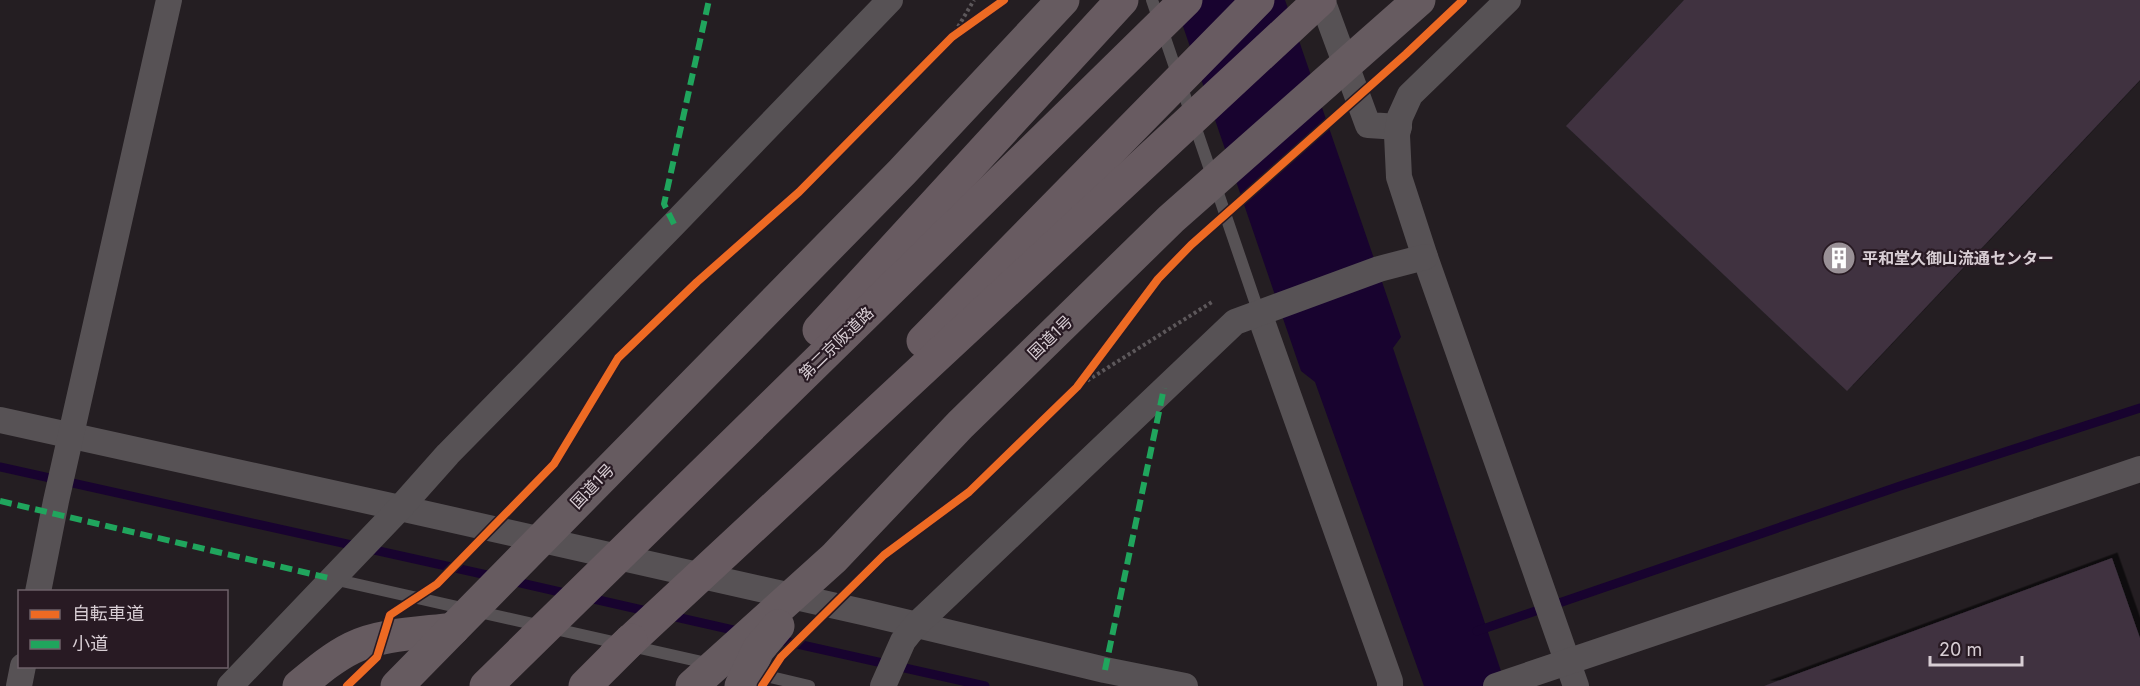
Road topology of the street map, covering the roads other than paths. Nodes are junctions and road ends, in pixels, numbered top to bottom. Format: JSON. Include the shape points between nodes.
{"nodes":[{"id":1,"x":169,"y":0,"type":"edge"},
{"id":2,"x":890,"y":0,"type":"edge"},
{"id":3,"x":1063,"y":0,"type":"edge"},
{"id":4,"x":1122,"y":0,"type":"edge"},
{"id":5,"x":1152,"y":0,"type":"edge"},
{"id":6,"x":1186,"y":0,"type":"edge"},
{"id":7,"x":1258,"y":0,"type":"edge"},
{"id":8,"x":1321,"y":0,"type":"edge"},
{"id":9,"x":1419,"y":0,"type":"edge"},
{"id":10,"x":1508,"y":0,"type":"edge"},
{"id":11,"x":1399,"y":127,"type":"junction"},
{"id":12,"x":1425,"y":257,"type":"junction"},
{"id":13,"x":1263,"y":312,"type":"junction"},
{"id":14,"x":0,"y":420,"type":"edge"},
{"id":15,"x":69,"y":448,"type":"junction"},
{"id":16,"x":2140,"y":470,"type":"edge"},
{"id":17,"x":395,"y":513,"type":"junction"},
{"id":18,"x":834,"y":558,"type":"junction"},
{"id":19,"x":336,"y":576,"type":"junction"},
{"id":20,"x":38,"y":590,"type":"edge"},
{"id":21,"x":562,"y":610,"type":"junction"},
{"id":22,"x":453,"y":629,"type":"junction"},
{"id":23,"x":909,"y":633,"type":"junction"},
{"id":24,"x":615,"y":655,"type":"junction"},
{"id":25,"x":23,"y":668,"type":"edge"},
{"id":26,"x":1572,"y":674,"type":"edge"},
{"id":27,"x":736,"y":675,"type":"edge"},
{"id":28,"x":19,"y":686,"type":"edge"},
{"id":29,"x":230,"y":686,"type":"edge"},
{"id":30,"x":299,"y":686,"type":"edge"},
{"id":31,"x":397,"y":686,"type":"edge"},
{"id":32,"x":486,"y":686,"type":"edge"},
{"id":33,"x":585,"y":686,"type":"edge"},
{"id":34,"x":692,"y":686,"type":"edge"},
{"id":35,"x":809,"y":686,"type":"edge"},
{"id":36,"x":883,"y":686,"type":"edge"},
{"id":37,"x":1185,"y":686,"type":"edge"},
{"id":38,"x":1390,"y":686,"type":"edge"},
{"id":39,"x":1496,"y":686,"type":"edge"}],
"edges":[{"from":1,"to":15,"type":"street"},
{"from":2,"to":17,"type":"street"},
{"from":3,"to":22,"type":"highway","name":"国道1号","via":[[902,172]]},
{"from":4,"to":21,"type":"highway"},
{"from":5,"to":13,"type":"lane"},
{"from":6,"to":21,"type":"highway","name":"第二京阪道路"},
{"from":7,"to":24,"type":"highway"},
{"from":8,"to":11,"type":"street","via":[[1368,125]]},
{"from":8,"to":24,"type":"highway"},
{"from":9,"to":18,"type":"highway","name":"国道1号","via":[[1171,219],[960,425]]},
{"from":10,"to":11,"type":"street","via":[[1410,95]]},
{"from":11,"to":12,"type":"street","via":[[1399,177]]},
{"from":12,"to":13,"type":"street","via":[[1379,269]]},
{"from":12,"to":26,"type":"street"},
{"from":13,"to":23,"type":"street","via":[[1235,322]]},
{"from":13,"to":38,"type":"street"},
{"from":14,"to":15,"type":"street"},
{"from":15,"to":17,"type":"street"},
{"from":15,"to":20,"type":"street"},
{"from":16,"to":26,"type":"street"},
{"from":17,"to":19,"type":"street"},
{"from":17,"to":23,"type":"street","via":[[867,613]]},
{"from":18,"to":27,"type":"highway"},
{"from":18,"to":34,"type":"highway","name":"国道1号"},
{"from":19,"to":27,"type":"lane"},
{"from":19,"to":29,"type":"street"},
{"from":21,"to":32,"type":"highway","name":"第二京阪道路"},
{"from":22,"to":30,"type":"highway","via":[[355,646]]},
{"from":22,"to":31,"type":"highway","name":"国道1号"},
{"from":23,"to":36,"type":"street"},
{"from":23,"to":37,"type":"street"},
{"from":24,"to":33,"type":"highway"},
{"from":25,"to":28,"type":"street"},
{"from":26,"to":39,"type":"street","via":[[1523,676]]},
{"from":27,"to":35,"type":"lane"}]}
